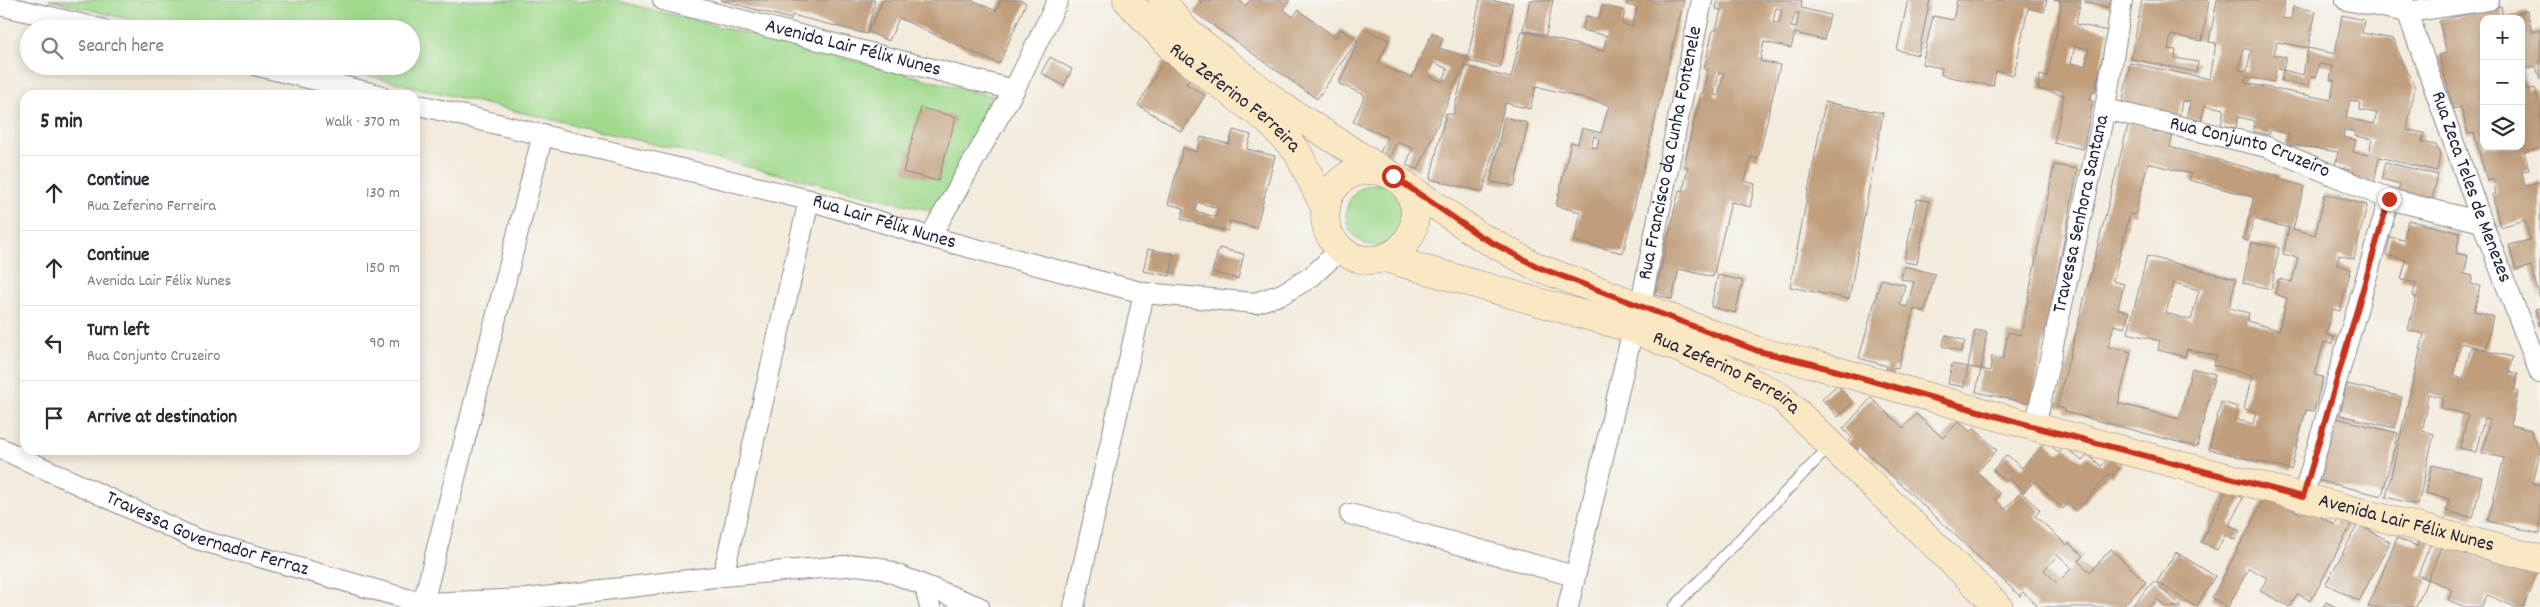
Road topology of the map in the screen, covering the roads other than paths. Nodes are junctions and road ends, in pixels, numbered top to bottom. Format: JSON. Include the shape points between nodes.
{"nodes":[{"id":1,"x":663,"y":0,"type":"edge"},
{"id":2,"x":1058,"y":0,"type":"edge"},
{"id":3,"x":1127,"y":0,"type":"edge"},
{"id":4,"x":1162,"y":0,"type":"edge"},
{"id":5,"x":1702,"y":0,"type":"edge"},
{"id":6,"x":2122,"y":0,"type":"edge"},
{"id":7,"x":2346,"y":0,"type":"edge"},
{"id":8,"x":2489,"y":0,"type":"edge"},
{"id":9,"x":0,"y":5,"type":"edge"},
{"id":10,"x":2405,"y":6,"type":"edge"},
{"id":11,"x":63,"y":20,"type":"edge"},
{"id":12,"x":296,"y":75,"type":"edge"},
{"id":13,"x":358,"y":90,"type":"edge"},
{"id":14,"x":1014,"y":90,"type":"junction"},
{"id":15,"x":420,"y":105,"type":"edge"},
{"id":16,"x":2104,"y":109,"type":"junction"},
{"id":17,"x":542,"y":134,"type":"junction"},
{"id":18,"x":1393,"y":177,"type":"junction"},
{"id":19,"x":2389,"y":199,"type":"junction"},
{"id":20,"x":809,"y":200,"type":"junction"},
{"id":21,"x":1326,"y":210,"type":"junction"},
{"id":22,"x":2482,"y":222,"type":"junction"},
{"id":23,"x":930,"y":237,"type":"junction"},
{"id":24,"x":1341,"y":249,"type":"junction"},
{"id":25,"x":1385,"y":258,"type":"junction"},
{"id":26,"x":1144,"y":293,"type":"junction"},
{"id":27,"x":1636,"y":318,"type":"junction"},
{"id":28,"x":1809,"y":363,"type":"junction"},
{"id":29,"x":2540,"y":373,"type":"edge"},
{"id":30,"x":1782,"y":397,"type":"junction"},
{"id":31,"x":2035,"y":427,"type":"junction"},
{"id":32,"x":1831,"y":445,"type":"junction"},
{"id":33,"x":0,"y":448,"type":"edge"},
{"id":34,"x":2303,"y":497,"type":"junction"},
{"id":35,"x":1350,"y":514,"type":"dead end"},
{"id":36,"x":2540,"y":559,"type":"edge"},
{"id":37,"x":723,"y":576,"type":"junction"},
{"id":38,"x":1574,"y":576,"type":"junction"},
{"id":39,"x":925,"y":587,"type":"junction"},
{"id":40,"x":528,"y":603,"type":"edge"},
{"id":41,"x":422,"y":605,"type":"edge"},
{"id":42,"x":930,"y":607,"type":"edge"},
{"id":43,"x":979,"y":607,"type":"edge"},
{"id":44,"x":1074,"y":607,"type":"edge"},
{"id":45,"x":1568,"y":607,"type":"edge"},
{"id":46,"x":1674,"y":607,"type":"edge"},
{"id":47,"x":1999,"y":607,"type":"edge"}],
"edges":[{"from":1,"to":14,"type":"street","name":"Avenida Lair Félix Nunes"},
{"from":2,"to":14,"type":"street"},
{"from":3,"to":21,"type":"main road","name":"Rua Zeferino Ferreira","via":[[1174,50],[1267,120],[1291,145],[1310,174]]},
{"from":4,"to":18,"type":"main road","name":"Rua Zeferino Ferreira","via":[[1186,30],[1280,105]]},
{"from":5,"to":27,"type":"street","name":"Rua Francisco da Cunha Fontenele"},
{"from":6,"to":16,"type":"street","name":"Travessa Senhora Santana"},
{"from":7,"to":10,"type":"street"},
{"from":8,"to":10,"type":"street"},
{"from":9,"to":11,"type":"street"},
{"from":10,"to":22,"type":"street","name":"Rua Zeca Teles de Menezes"},
{"from":12,"to":13,"type":"street"},
{"from":14,"to":23,"type":"street"},
{"from":15,"to":17,"type":"street","name":"Rua Lair Félix Nunes"},
{"from":16,"to":19,"type":"street","name":"Rua Conjunto Cruzeiro","via":[[2267,147]]},
{"from":16,"to":31,"type":"street","name":"Travessa Senhora Santana"},
{"from":17,"to":20,"type":"street","name":"Rua Lair Félix Nunes"},
{"from":17,"to":41,"type":"street"},
{"from":18,"to":21,"type":"main road","via":[[1371,170],[1358,171],[1336,185]]},
{"from":18,"to":25,"type":"main road","via":[[1410,194],[1415,209],[1414,225],[1409,239],[1398,251]]},
{"from":18,"to":27,"type":"main road","name":"Rua Zeferino Ferreira","via":[[1480,236]]},
{"from":19,"to":22,"type":"street","name":"Rua Conjunto Cruzeiro"},
{"from":19,"to":34,"type":"street"},
{"from":20,"to":23,"type":"street","name":"Rua Lair Félix Nunes"},
{"from":20,"to":37,"type":"street"},
{"from":21,"to":24,"type":"main road","via":[[1331,237]]},
{"from":22,"to":29,"type":"street","name":"Rua Zeca Teles de Menezes"},
{"from":23,"to":26,"type":"street","name":"Rua Lair Félix Nunes"},
{"from":24,"to":25,"type":"main road","via":[[1353,257],[1368,260]]},
{"from":24,"to":26,"type":"street","name":"Rua Lair Félix Nunes","via":[[1311,276],[1282,294],[1256,303]]},
{"from":25,"to":27,"type":"main road","name":"Rua Zeferino Ferreira"},
{"from":26,"to":44,"type":"street"},
{"from":27,"to":28,"type":"main road","name":"Rua Zeferino Ferreira"},
{"from":27,"to":30,"type":"main road","name":"Rua Zeferino Ferreira"},
{"from":27,"to":38,"type":"street","name":"Rua Francisco da Cunha Fontenele"},
{"from":28,"to":30,"type":"main road","via":[[1794,371],[1786,382]]},
{"from":28,"to":31,"type":"main road","name":"Avenida Lair Félix Nunes"},
{"from":30,"to":32,"type":"main road","name":"Rua Zeferino Ferreira"},
{"from":31,"to":34,"type":"main road","name":"Avenida Lair Félix Nunes"},
{"from":32,"to":46,"type":"lane"},
{"from":32,"to":47,"type":"main road","name":"Rua Zeferino Ferreira"},
{"from":33,"to":41,"type":"street","name":"Travessa Governador Ferraz","via":[[196,539]]},
{"from":34,"to":36,"type":"main road","name":"Avenida Lair Félix Nunes"},
{"from":35,"to":38,"type":"street"},
{"from":37,"to":39,"type":"street","name":"Travessa Governador Ferraz","via":[[857,565],[880,568]]},
{"from":37,"to":40,"type":"street","name":"Travessa Governador Ferraz"},
{"from":38,"to":45,"type":"street","name":"Rua Francisco da Cunha Fontenele"},
{"from":39,"to":42,"type":"street"},
{"from":39,"to":43,"type":"street","name":"Travessa Governador Ferraz"},
{"from":40,"to":41,"type":"street","name":"Travessa Governador Ferraz"}]}
